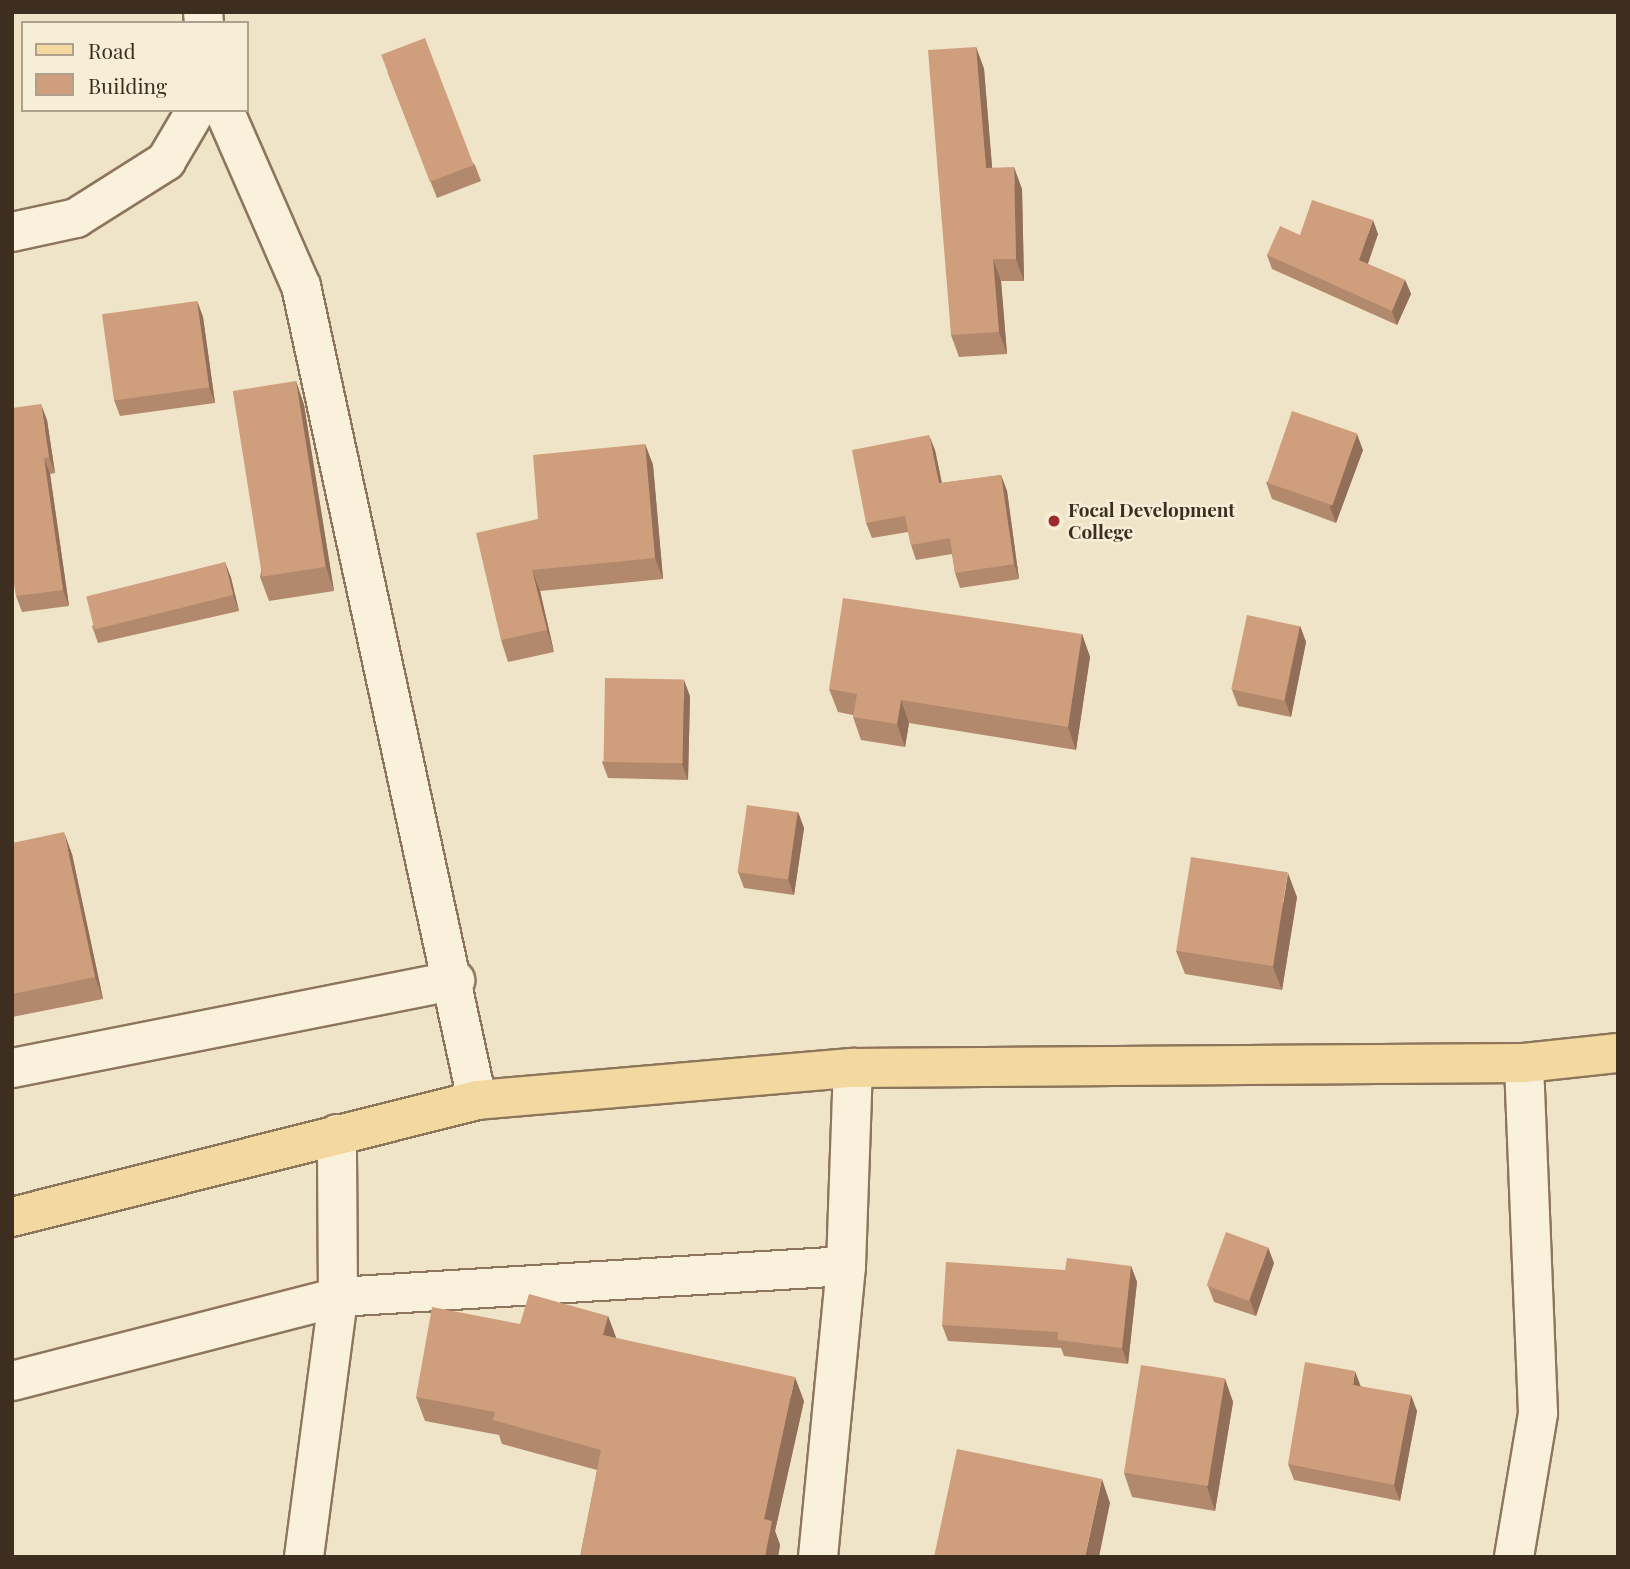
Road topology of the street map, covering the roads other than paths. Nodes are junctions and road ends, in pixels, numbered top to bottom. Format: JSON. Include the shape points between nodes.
{"nodes":[{"id":1,"x":196,"y":112,"type":"edge"},
{"id":2,"x":225,"y":112,"type":"edge"},
{"id":3,"x":12,"y":232,"type":"edge"},
{"id":4,"x":455,"y":980,"type":"junction"},
{"id":5,"x":1618,"y":1053,"type":"edge"},
{"id":6,"x":1524,"y":1063,"type":"junction"},
{"id":7,"x":12,"y":1068,"type":"edge"},
{"id":8,"x":853,"y":1068,"type":"junction"},
{"id":9,"x":477,"y":1100,"type":"junction"},
{"id":10,"x":337,"y":1134,"type":"junction"},
{"id":11,"x":12,"y":1217,"type":"edge"},
{"id":12,"x":846,"y":1266,"type":"junction"},
{"id":13,"x":338,"y":1297,"type":"junction"},
{"id":14,"x":12,"y":1381,"type":"edge"},
{"id":15,"x":304,"y":1557,"type":"edge"},
{"id":16,"x":818,"y":1557,"type":"edge"},
{"id":17,"x":1514,"y":1557,"type":"edge"}],
"edges":[{"from":1,"to":3,"type":"street","via":[[166,161],[76,218]]},
{"from":2,"to":4,"type":"street","via":[[301,285]]},
{"from":4,"to":7,"type":"street"},
{"from":4,"to":9,"type":"street"},
{"from":5,"to":6,"type":"main road"},
{"from":6,"to":8,"type":"main road"},
{"from":6,"to":17,"type":"street","via":[[1538,1413]]},
{"from":8,"to":9,"type":"main road"},
{"from":8,"to":12,"type":"street"},
{"from":9,"to":10,"type":"main road"},
{"from":10,"to":11,"type":"main road"},
{"from":10,"to":13,"type":"street"},
{"from":12,"to":13,"type":"street"},
{"from":12,"to":16,"type":"street"},
{"from":13,"to":14,"type":"street"},
{"from":13,"to":15,"type":"street"}]}
